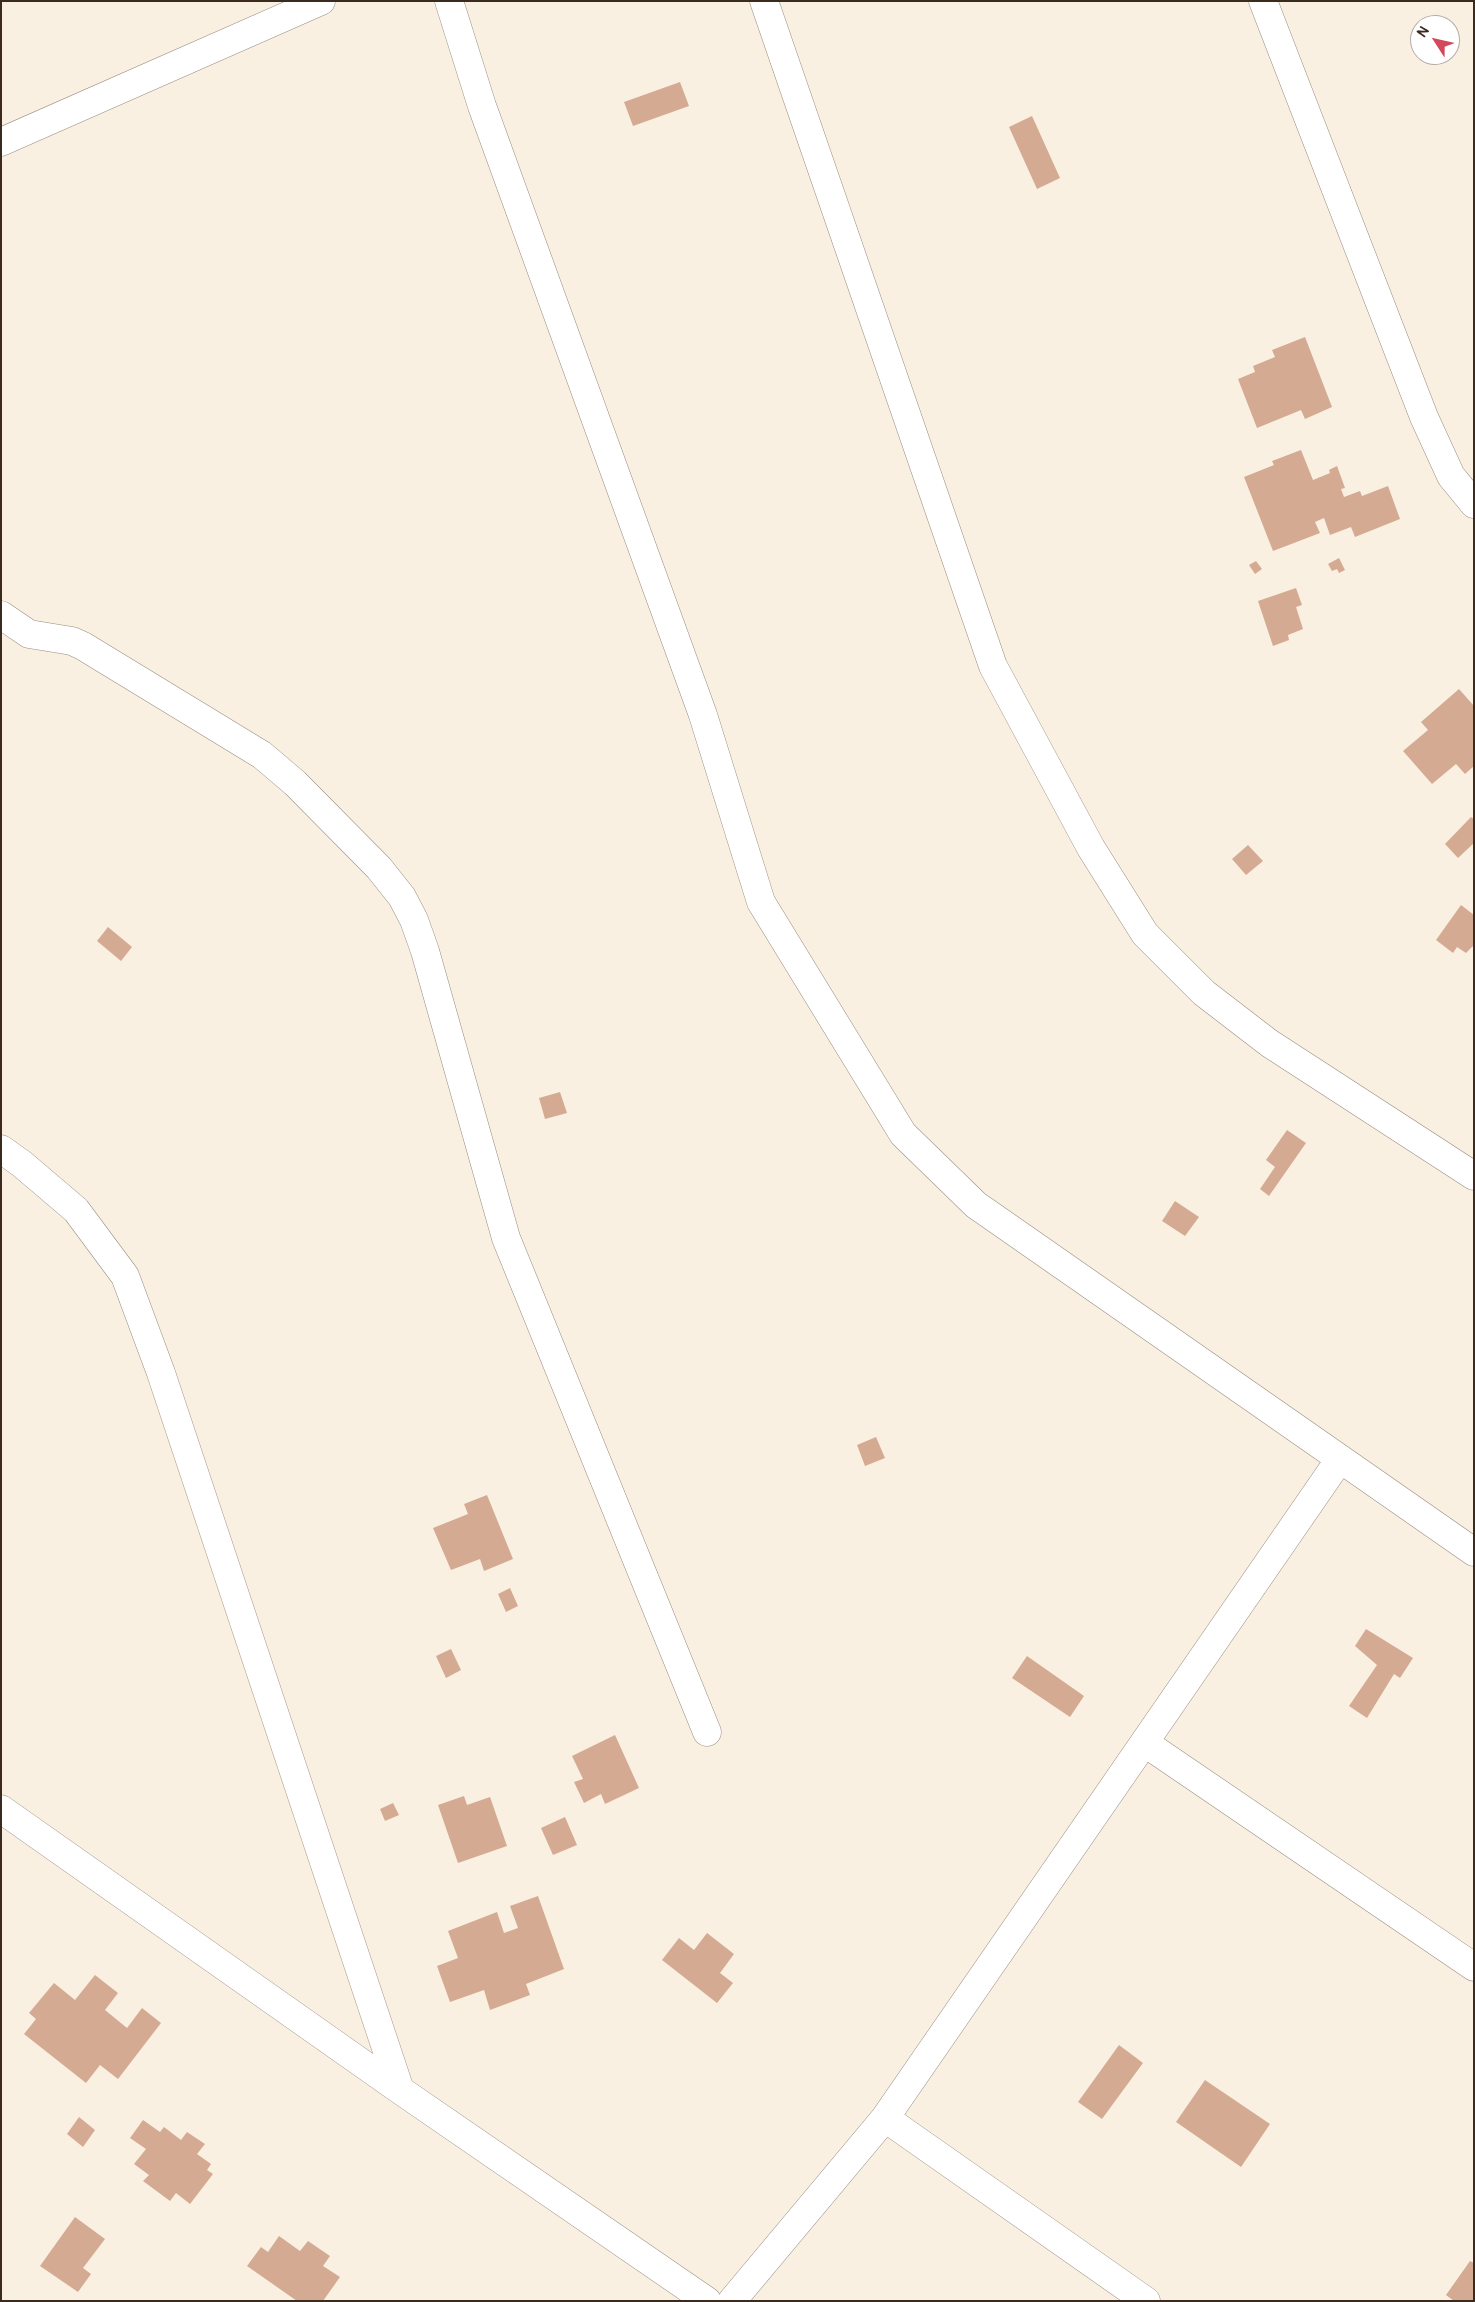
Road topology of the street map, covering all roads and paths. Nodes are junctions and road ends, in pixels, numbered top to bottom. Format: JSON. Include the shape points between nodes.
{"nodes":[{"id":1,"x":321,"y":1,"type":"edge"},
{"id":2,"x":449,"y":1,"type":"edge"},
{"id":3,"x":764,"y":1,"type":"edge"},
{"id":4,"x":1264,"y":1,"type":"edge"},
{"id":5,"x":1,"y":142,"type":"edge"},
{"id":6,"x":1474,"y":504,"type":"edge"},
{"id":7,"x":1,"y":615,"type":"edge"},
{"id":8,"x":1,"y":1149,"type":"edge"},
{"id":9,"x":1474,"y":1176,"type":"edge"},
{"id":10,"x":1340,"y":1459,"type":"junction"},
{"id":11,"x":1474,"y":1552,"type":"edge"},
{"id":12,"x":707,"y":1732,"type":"dead end"},
{"id":13,"x":1145,"y":1742,"type":"junction"},
{"id":14,"x":1,"y":1810,"type":"edge"},
{"id":15,"x":1474,"y":1967,"type":"edge"},
{"id":16,"x":400,"y":2090,"type":"junction"},
{"id":17,"x":885,"y":2118,"type":"junction"},
{"id":18,"x":707,"y":2301,"type":"edge"},
{"id":19,"x":732,"y":2301,"type":"edge"},
{"id":20,"x":1146,"y":2301,"type":"edge"}],
"edges":[{"from":1,"to":5,"type":"street"},
{"from":2,"to":10,"type":"street","via":[[482,106],[703,715],[761,902],[903,1134],[976,1205]]},
{"from":3,"to":9,"type":"street","via":[[993,666],[1091,848],[1145,934],[1204,993],[1269,1043]]},
{"from":4,"to":6,"type":"street","via":[[1424,417],[1451,476]]},
{"from":7,"to":12,"type":"street","via":[[29,634],[84,646],[262,755],[295,783],[379,868],[402,897],[425,951],[506,1238]]},
{"from":8,"to":16,"type":"street","via":[[76,1210],[125,1276],[161,1373]]},
{"from":10,"to":11,"type":"street"},
{"from":10,"to":13,"type":"street"},
{"from":13,"to":15,"type":"street"},
{"from":13,"to":17,"type":"street"},
{"from":14,"to":16,"type":"street"},
{"from":16,"to":18,"type":"street"},
{"from":17,"to":19,"type":"street"},
{"from":17,"to":20,"type":"street"}]}
